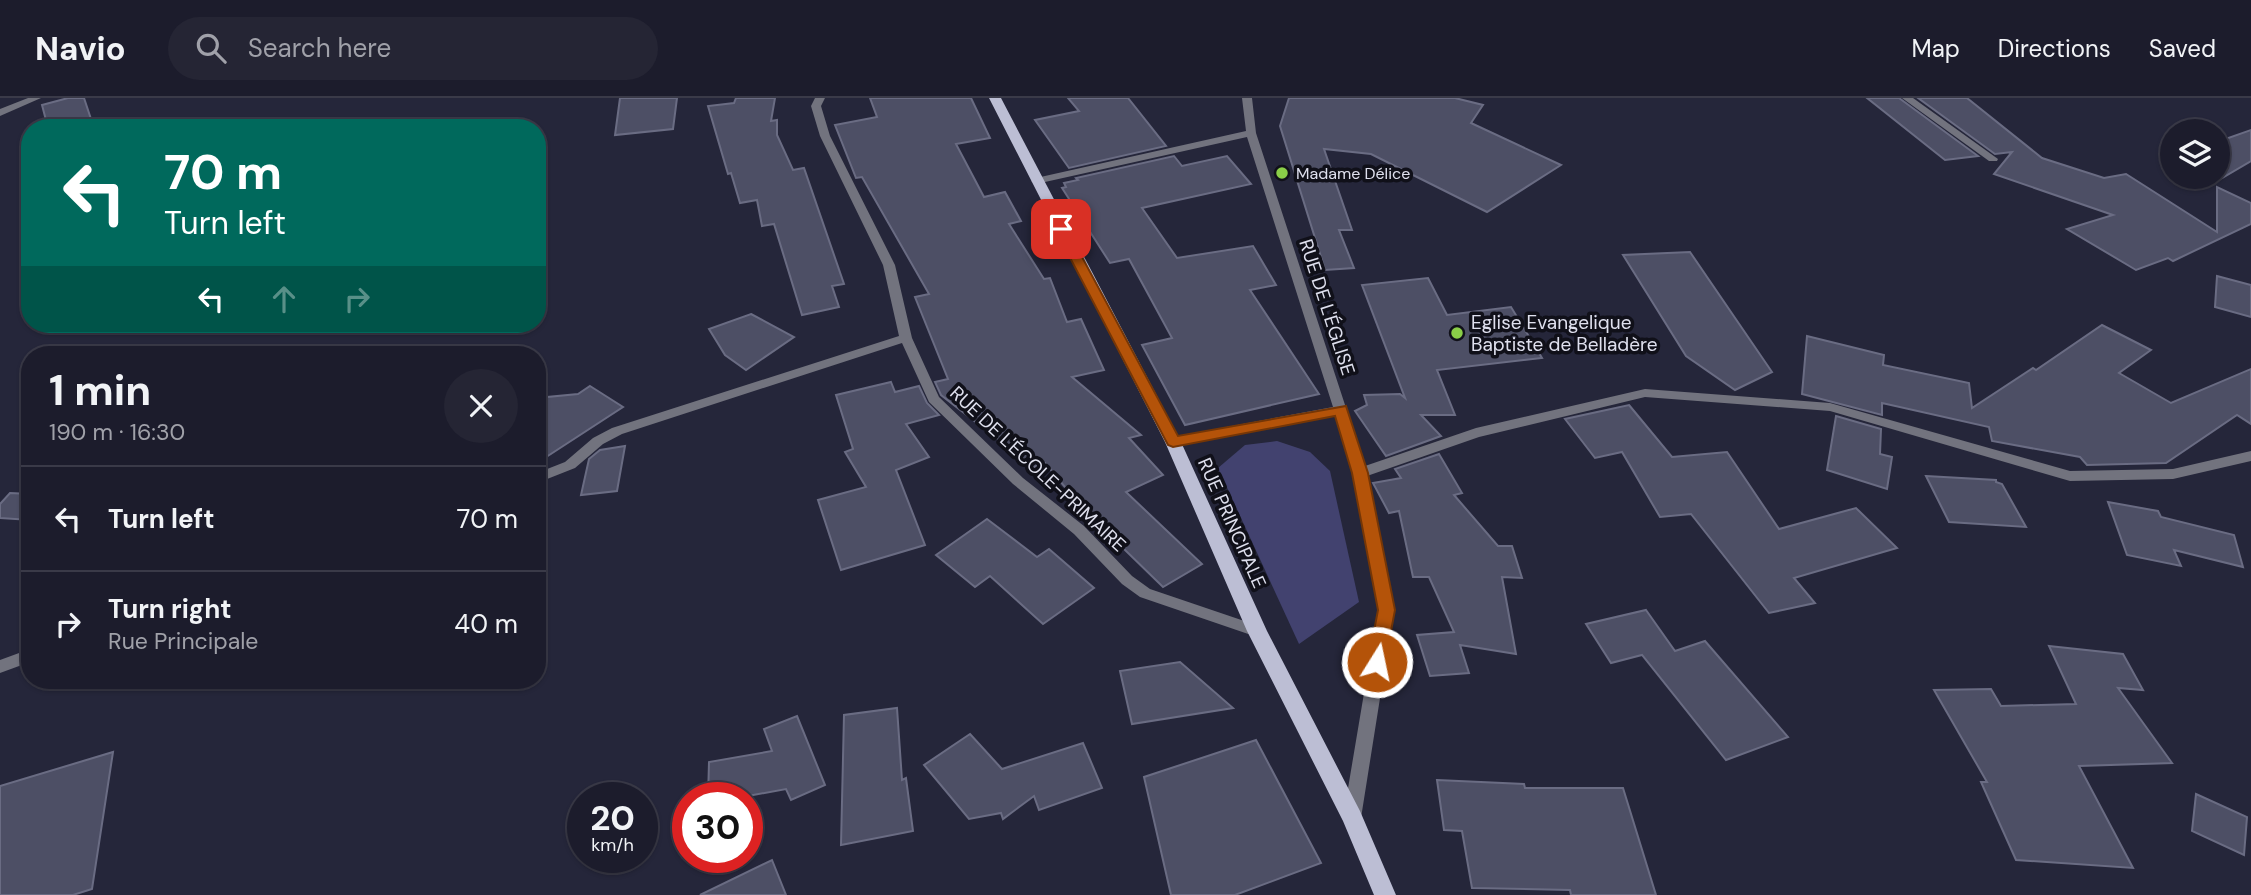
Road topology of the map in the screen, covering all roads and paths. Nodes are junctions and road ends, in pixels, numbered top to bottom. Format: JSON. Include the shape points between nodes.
{"nodes":[{"id":1,"x":36,"y":98,"type":"edge"},
{"id":2,"x":820,"y":98,"type":"edge"},
{"id":3,"x":995,"y":98,"type":"edge"},
{"id":4,"x":1247,"y":98,"type":"edge"},
{"id":5,"x":1907,"y":98,"type":"edge"},
{"id":6,"x":0,"y":113,"type":"edge"},
{"id":7,"x":1251,"y":133,"type":"junction"},
{"id":8,"x":1993,"y":159,"type":"dead end"},
{"id":9,"x":1036,"y":181,"type":"junction"},
{"id":10,"x":906,"y":338,"type":"junction"},
{"id":11,"x":1341,"y":410,"type":"junction"},
{"id":12,"x":1173,"y":442,"type":"junction"},
{"id":13,"x":2251,"y":456,"type":"edge"},
{"id":14,"x":1360,"y":473,"type":"junction"},
{"id":15,"x":546,"y":475,"type":"edge"},
{"id":16,"x":1257,"y":631,"type":"junction"},
{"id":17,"x":21,"y":659,"type":"edge"},
{"id":18,"x":0,"y":667,"type":"edge"},
{"id":19,"x":1352,"y":818,"type":"junction"},
{"id":20,"x":1385,"y":895,"type":"edge"}],
"edges":[{"from":1,"to":6,"type":"street"},
{"from":2,"to":10,"type":"street","name":"RUE DE L'ÉCOLE-PRIMAIRE","via":[[816,106],[825,135],[888,265]]},
{"from":3,"to":9,"type":"main road","name":"RUE PRINCIPALE"},
{"from":4,"to":7,"type":"street","name":"RUE DE L'ÉGLISE"},
{"from":5,"to":8,"type":"street"},
{"from":7,"to":9,"type":"street"},
{"from":7,"to":11,"type":"street","name":"RUE DE L'ÉGLISE"},
{"from":9,"to":12,"type":"main road","name":"RUE PRINCIPALE"},
{"from":10,"to":15,"type":"street","via":[[618,431],[598,441],[570,466]]},
{"from":10,"to":16,"type":"street","name":"RUE DE L'ÉCOLE-PRIMAIRE","via":[[934,399],[1018,481],[1079,530],[1127,580],[1145,593]]},
{"from":11,"to":12,"type":"street"},
{"from":11,"to":14,"type":"street","name":"RUE DE L'ÉGLISE"},
{"from":12,"to":16,"type":"main road","name":"RUE PRINCIPALE"},
{"from":13,"to":14,"type":"street","via":[[2174,474],[2070,476],[1830,407],[1645,393],[1476,433]]},
{"from":14,"to":19,"type":"street","name":"RUE DE L'ÉGLISE","via":[[1386,610]]},
{"from":16,"to":19,"type":"main road","name":"RUE PRINCIPALE"},
{"from":17,"to":18,"type":"street"},
{"from":19,"to":20,"type":"main road","name":"RUE PRINCIPALE"}]}
